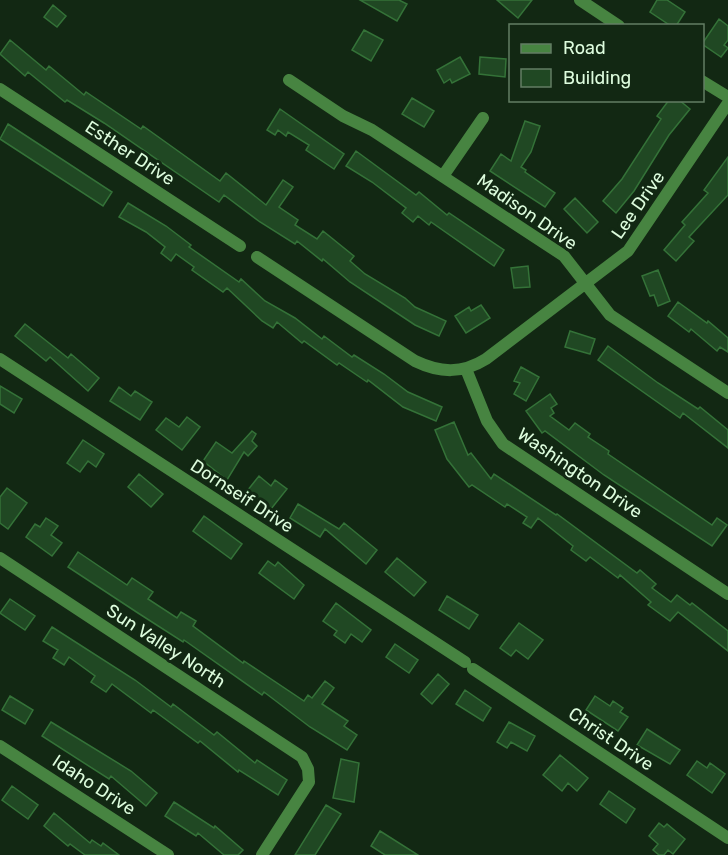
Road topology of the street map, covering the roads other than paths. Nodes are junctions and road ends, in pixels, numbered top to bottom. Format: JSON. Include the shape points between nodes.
{"nodes":[{"id":1,"x":580,"y":0,"type":"edge"},
{"id":2,"x":616,"y":24,"type":"edge"},
{"id":3,"x":289,"y":80,"type":"dead end"},
{"id":4,"x":704,"y":82,"type":"edge"},
{"id":5,"x":0,"y":89,"type":"edge"},
{"id":6,"x":728,"y":97,"type":"edge"},
{"id":7,"x":728,"y":103,"type":"edge"},
{"id":8,"x":483,"y":118,"type":"dead end"},
{"id":9,"x":443,"y":176,"type":"junction"},
{"id":10,"x":240,"y":246,"type":"dead end"},
{"id":11,"x":257,"y":257,"type":"dead end"},
{"id":12,"x":587,"y":285,"type":"junction"},
{"id":13,"x":0,"y":359,"type":"edge"},
{"id":14,"x":466,"y":369,"type":"junction"},
{"id":15,"x":728,"y":393,"type":"edge"},
{"id":16,"x":0,"y":558,"type":"edge"},
{"id":17,"x":728,"y":594,"type":"edge"},
{"id":18,"x":469,"y":666,"type":"joint"},
{"id":19,"x":0,"y":746,"type":"edge"},
{"id":20,"x":728,"y":838,"type":"edge"},
{"id":21,"x":168,"y":855,"type":"edge"},
{"id":22,"x":262,"y":855,"type":"edge"}],
"edges":[{"from":1,"to":2,"type":"street"},
{"from":3,"to":9,"type":"street","name":"Madison Drive"},
{"from":4,"to":6,"type":"street"},
{"from":5,"to":10,"type":"street","name":"Esther Drive"},
{"from":7,"to":12,"type":"street","name":"Lee Drive","via":[[634,244]]},
{"from":8,"to":9,"type":"street"},
{"from":9,"to":12,"type":"street","name":"Madison Drive","via":[[564,256]]},
{"from":11,"to":14,"type":"street","via":[[415,361],[440,370]]},
{"from":12,"to":14,"type":"street","name":"Lee Drive","via":[[486,359]]},
{"from":12,"to":15,"type":"street","name":"Madison Drive","via":[[610,315]]},
{"from":13,"to":18,"type":"street","name":"Dornseif Drive"},
{"from":14,"to":17,"type":"street","name":"Washington Drive","via":[[487,421],[503,444]]},
{"from":16,"to":22,"type":"street","name":"Sun Valley North","via":[[302,757],[309,782]]},
{"from":18,"to":20,"type":"street","name":"Christ Drive"},
{"from":19,"to":21,"type":"street","name":"Idaho Drive"}]}
